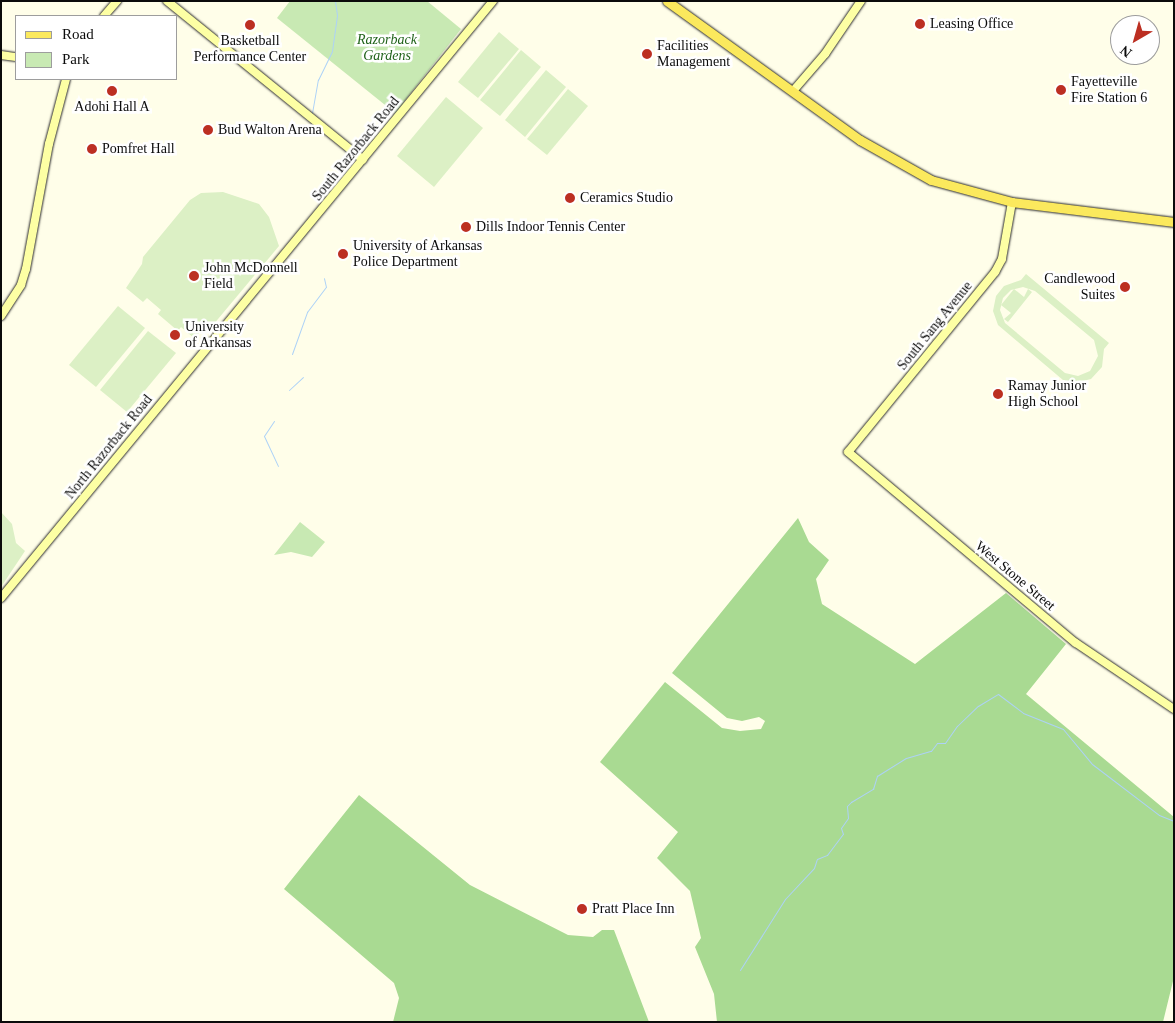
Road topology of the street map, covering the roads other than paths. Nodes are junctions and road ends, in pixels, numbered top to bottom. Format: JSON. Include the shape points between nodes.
{"nodes":[{"id":1,"x":117,"y":1,"type":"edge"},
{"id":2,"x":167,"y":1,"type":"edge"},
{"id":3,"x":493,"y":1,"type":"edge"},
{"id":4,"x":667,"y":1,"type":"edge"},
{"id":5,"x":861,"y":1,"type":"edge"},
{"id":6,"x":105,"y":15,"type":"edge"},
{"id":7,"x":1,"y":55,"type":"edge"},
{"id":8,"x":15,"y":58,"type":"edge"},
{"id":9,"x":66,"y":80,"type":"edge"},
{"id":10,"x":794,"y":91,"type":"junction"},
{"id":11,"x":363,"y":160,"type":"junction"},
{"id":12,"x":1012,"y":202,"type":"junction"},
{"id":13,"x":1174,"y":222,"type":"edge"},
{"id":14,"x":237,"y":312,"type":"joint"},
{"id":15,"x":1,"y":316,"type":"edge"},
{"id":16,"x":848,"y":452,"type":"joint"},
{"id":17,"x":1,"y":598,"type":"edge"},
{"id":18,"x":1174,"y":709,"type":"edge"}],
"edges":[{"from":1,"to":6,"type":"street"},
{"from":2,"to":11,"type":"street"},
{"from":3,"to":11,"type":"street","name":"South Razorback Road"},
{"from":4,"to":10,"type":"main road"},
{"from":5,"to":10,"type":"street","via":[[825,54]]},
{"from":7,"to":8,"type":"street"},
{"from":9,"to":15,"type":"street","via":[[49,144],[26,269],[21,285]]},
{"from":10,"to":12,"type":"main road","via":[[908,170],[948,187]]},
{"from":11,"to":14,"type":"street","name":"South Razorback Road"},
{"from":12,"to":13,"type":"main road"},
{"from":12,"to":16,"type":"street","name":"South Sang Avenue","via":[[1002,259],[996,272]]},
{"from":14,"to":17,"type":"street","name":"North Razorback Road"},
{"from":16,"to":18,"type":"street","name":"West Stone Street","via":[[1076,643]]}]}
